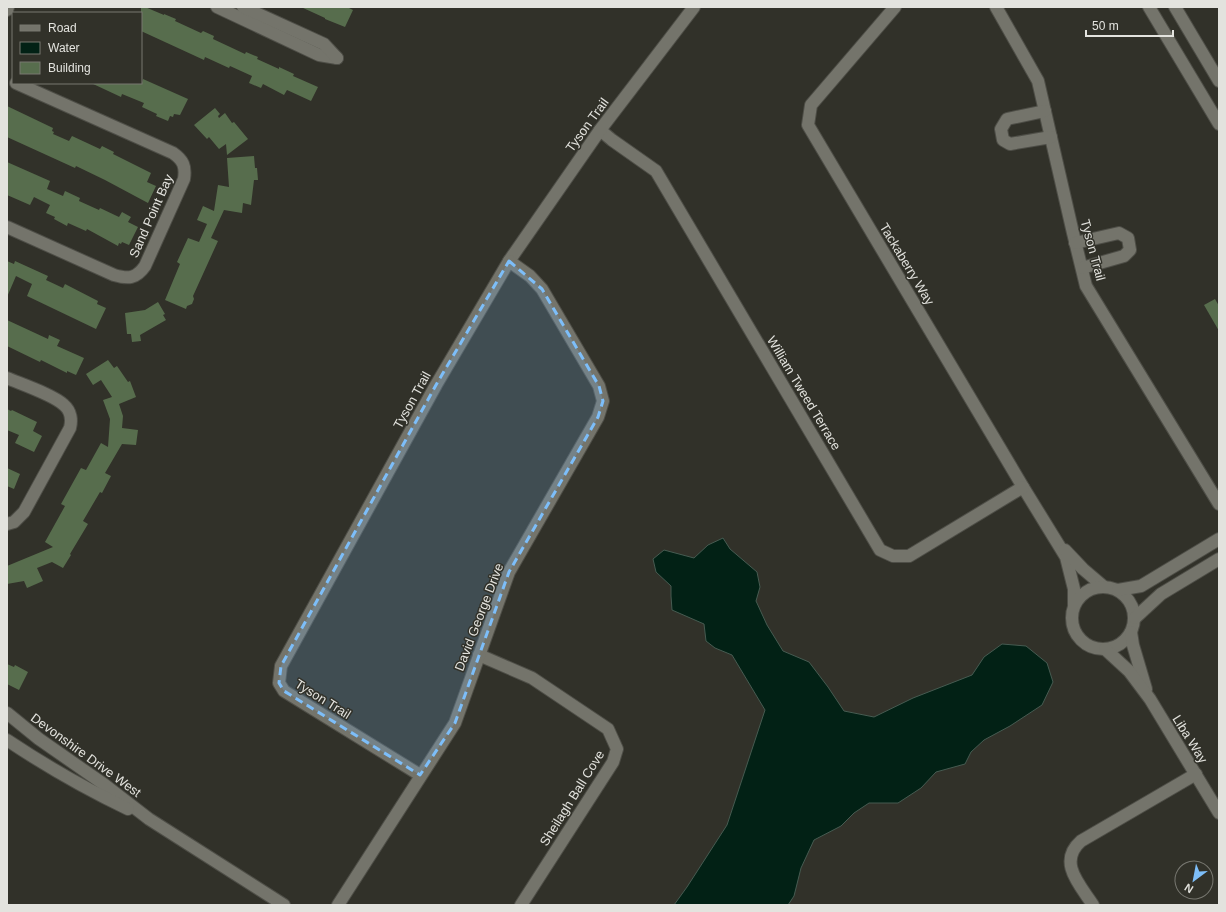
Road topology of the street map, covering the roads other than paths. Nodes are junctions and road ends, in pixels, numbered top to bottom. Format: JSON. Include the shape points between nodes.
{"nodes":[{"id":1,"x":217,"y":7,"type":"edge"},
{"id":2,"x":243,"y":7,"type":"edge"},
{"id":3,"x":694,"y":7,"type":"edge"},
{"id":4,"x":895,"y":7,"type":"edge"},
{"id":5,"x":996,"y":7,"type":"edge"},
{"id":6,"x":1149,"y":7,"type":"edge"},
{"id":7,"x":1175,"y":7,"type":"edge"},
{"id":8,"x":1219,"y":81,"type":"edge"},
{"id":9,"x":18,"y":84,"type":"edge"},
{"id":10,"x":1045,"y":110,"type":"junction"},
{"id":11,"x":1219,"y":124,"type":"edge"},
{"id":12,"x":600,"y":130,"type":"junction"},
{"id":13,"x":1051,"y":137,"type":"junction"},
{"id":14,"x":7,"y":227,"type":"edge"},
{"id":15,"x":1075,"y":243,"type":"junction"},
{"id":16,"x":509,"y":261,"type":"junction"},
{"id":17,"x":1082,"y":268,"type":"junction"},
{"id":18,"x":7,"y":378,"type":"edge"},
{"id":19,"x":1023,"y":487,"type":"junction"},
{"id":20,"x":1219,"y":504,"type":"edge"},
{"id":21,"x":7,"y":524,"type":"edge"},
{"id":22,"x":1219,"y":539,"type":"edge"},
{"id":23,"x":1060,"y":545,"type":"junction"},
{"id":24,"x":1219,"y":559,"type":"edge"},
{"id":25,"x":1103,"y":586,"type":"junction"},
{"id":26,"x":1118,"y":590,"type":"junction"},
{"id":27,"x":1074,"y":605,"type":"junction"},
{"id":28,"x":1135,"y":618,"type":"junction"},
{"id":29,"x":1131,"y":632,"type":"junction"},
{"id":30,"x":1105,"y":649,"type":"junction"},
{"id":31,"x":479,"y":655,"type":"junction"},
{"id":32,"x":1150,"y":699,"type":"junction"},
{"id":33,"x":7,"y":713,"type":"edge"},
{"id":34,"x":7,"y":740,"type":"edge"},
{"id":35,"x":1196,"y":774,"type":"junction"},
{"id":36,"x":420,"y":775,"type":"junction"},
{"id":37,"x":1219,"y":814,"type":"edge"},
{"id":38,"x":149,"y":818,"type":"junction"},
{"id":39,"x":284,"y":905,"type":"edge"},
{"id":40,"x":338,"y":905,"type":"edge"},
{"id":41,"x":521,"y":905,"type":"edge"},
{"id":42,"x":1093,"y":905,"type":"edge"}],
"edges":[{"from":1,"to":2,"type":"street","via":[[319,55],[337,58],[324,44]]},
{"from":3,"to":12,"type":"street","name":"Tyson Trail"},
{"from":4,"to":19,"type":"street","name":"Tackaberry Way","via":[[811,105],[808,125]]},
{"from":5,"to":10,"type":"street","name":"Tyson Trail","via":[[1038,81]]},
{"from":6,"to":11,"type":"street"},
{"from":7,"to":8,"type":"street"},
{"from":9,"to":14,"type":"street","name":"Sand Point Bay","via":[[162,148],[180,158],[186,171],[145,266],[135,276],[126,278],[114,275]]},
{"from":10,"to":13,"type":"street","name":"Tyson Trail"},
{"from":10,"to":13,"type":"street","via":[[1007,119],[1001,129],[1003,140],[1010,144]]},
{"from":12,"to":16,"type":"street","name":"Tyson Trail"},
{"from":12,"to":19,"type":"street","name":"William Tweed Terrace","via":[[656,171],[880,550],[893,556],[909,556]]},
{"from":13,"to":15,"type":"street","name":"Tyson Trail"},
{"from":15,"to":17,"type":"street","name":"Tyson Trail"},
{"from":15,"to":17,"type":"street","via":[[1119,233],[1128,238],[1130,250],[1124,256]]},
{"from":16,"to":31,"type":"street","name":"David George Drive","via":[[530,276],[542,289],[598,386],[603,401],[598,417],[509,572]]},
{"from":16,"to":36,"type":"street","name":"Tyson Trail","via":[[436,384],[281,666],[279,682],[284,691]]},
{"from":17,"to":20,"type":"street","name":"Tyson Trail","via":[[1086,286]]},
{"from":18,"to":21,"type":"street","via":[[56,400],[67,409],[72,422],[24,512],[14,522]]},
{"from":19,"to":23,"type":"street","name":"Tackaberry Way"},
{"from":22,"to":26,"type":"street","via":[[1141,586]]},
{"from":23,"to":25,"type":"street"},
{"from":23,"to":27,"type":"street","via":[[1069,566],[1074,589]]},
{"from":24,"to":28,"type":"street","via":[[1161,594]]},
{"from":25,"to":26,"type":"street"},
{"from":25,"to":27,"type":"street","via":[[1086,592]]},
{"from":26,"to":28,"type":"street","via":[[1130,602]]},
{"from":27,"to":30,"type":"street","via":[[1072,621],[1077,636],[1089,646]]},
{"from":28,"to":29,"type":"street"},
{"from":29,"to":30,"type":"street","via":[[1120,644]]},
{"from":29,"to":32,"type":"street","name":"Liba Way"},
{"from":30,"to":32,"type":"street","name":"Liba Way","via":[[1129,671]]},
{"from":31,"to":36,"type":"street","name":"David George Drive","via":[[455,723]]},
{"from":31,"to":41,"type":"street","name":"Sheilagh Ball Cove","via":[[545,686],[608,729],[617,749],[613,762]]},
{"from":32,"to":35,"type":"street","name":"Liba Way"},
{"from":33,"to":38,"type":"street","name":"Devonshire Drive West"},
{"from":34,"to":38,"type":"street","name":"Devonshire Drive West","via":[[99,795]]},
{"from":35,"to":37,"type":"street","name":"Liba Way"},
{"from":35,"to":42,"type":"street","via":[[1076,846],[1070,857],[1071,868]]},
{"from":36,"to":40,"type":"street","name":"David George Drive"},
{"from":38,"to":39,"type":"street","name":"Devonshire Drive West"}]}
